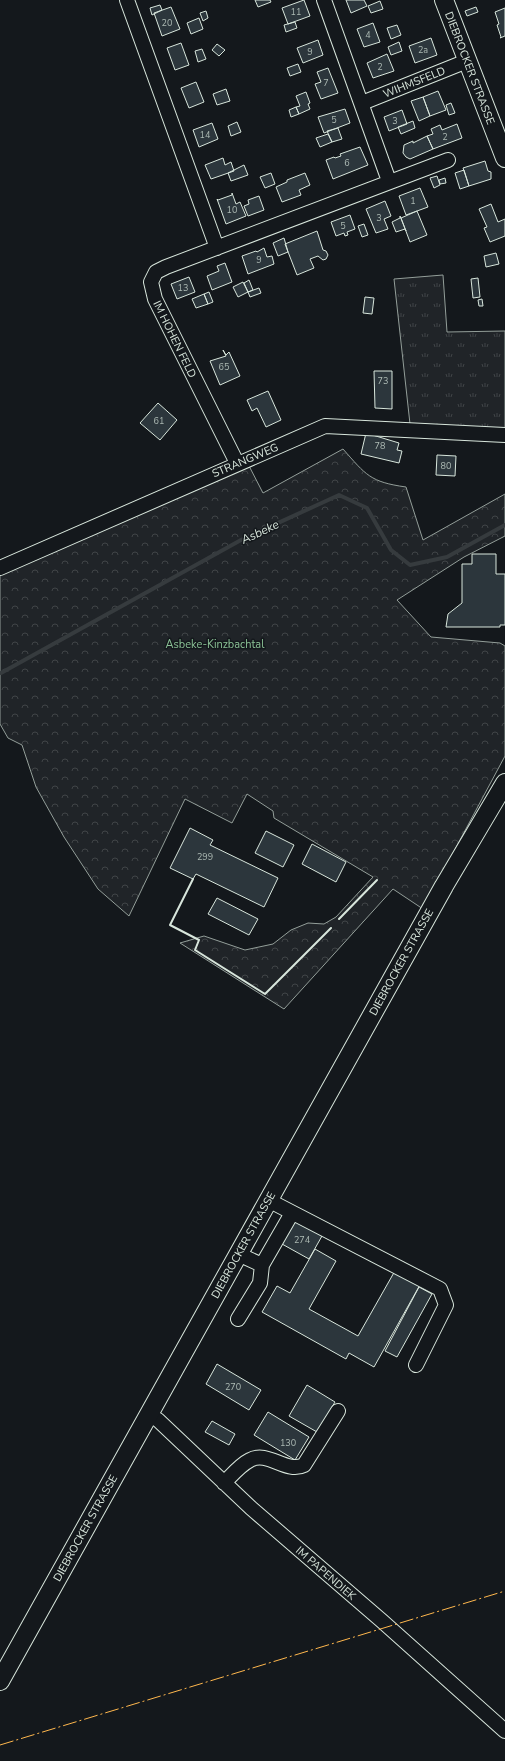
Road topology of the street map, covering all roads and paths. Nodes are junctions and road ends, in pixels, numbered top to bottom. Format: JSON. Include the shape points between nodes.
{"nodes":[{"id":1,"x":127,"y":0,"type":"edge"},
{"id":2,"x":324,"y":0,"type":"edge"},
{"id":3,"x":444,"y":0,"type":"edge"},
{"id":4,"x":467,"y":61,"type":"junction"},
{"id":5,"x":362,"y":103,"type":"junction"},
{"id":6,"x":505,"y":158,"type":"edge"},
{"id":7,"x":448,"y":160,"type":"dead end"},
{"id":8,"x":389,"y":181,"type":"junction"},
{"id":9,"x":217,"y":248,"type":"junction"},
{"id":10,"x":505,"y":435,"type":"edge"},
{"id":11,"x":237,"y":463,"type":"junction"},
{"id":12,"x":0,"y":568,"type":"edge"},
{"id":13,"x":505,"y":783,"type":"edge"},
{"id":14,"x":505,"y":794,"type":"edge"},
{"id":15,"x":489,"y":810,"type":"junction"},
{"id":16,"x":268,"y":1200,"type":"junction"},
{"id":17,"x":292,"y":1213,"type":"junction"},
{"id":18,"x":238,"y":1254,"type":"junction"},
{"id":19,"x":262,"y":1266,"type":"junction"},
{"id":20,"x":238,"y":1319,"type":"dead end"},
{"id":21,"x":416,"y":1365,"type":"dead end"},
{"id":22,"x":338,"y":1411,"type":"dead end"},
{"id":23,"x":148,"y":1414,"type":"junction"},
{"id":24,"x":224,"y":1483,"type":"junction"},
{"id":25,"x":0,"y":1681,"type":"edge"},
{"id":26,"x":505,"y":1731,"type":"edge"}],
"edges":[{"from":1,"to":9,"type":"street"},
{"from":2,"to":5,"type":"street"},
{"from":3,"to":4,"type":"main road","name":"DIEBROCKER STRASSE"},
{"from":4,"to":5,"type":"street","name":"WIHMSFELD"},
{"from":4,"to":6,"type":"main road","name":"DIEBROCKER STRASSE"},
{"from":5,"to":8,"type":"street"},
{"from":7,"to":8,"type":"street","name":"IM HOHEN FELD"},
{"from":8,"to":9,"type":"street","name":"IM HOHEN FELD"},
{"from":9,"to":11,"type":"street","name":"IM HOHEN FELD","via":[[166,266],[156,272],[151,282],[155,299]]},
{"from":10,"to":11,"type":"street","name":"STRANGWEG","via":[[325,426]]},
{"from":11,"to":12,"type":"street","name":"STRANGWEG"},
{"from":13,"to":15,"type":"main road","name":"DIEBROCKER STRASSE"},
{"from":14,"to":15,"type":"main road","name":"DIEBROCKER STRASSE"},
{"from":15,"to":16,"type":"main road","name":"DIEBROCKER STRASSE"},
{"from":16,"to":17,"type":"street"},
{"from":16,"to":18,"type":"main road","name":"DIEBROCKER STRASSE"},
{"from":17,"to":19,"type":"street"},
{"from":17,"to":21,"type":"street","via":[[440,1289],[446,1305]]},
{"from":18,"to":19,"type":"street"},
{"from":18,"to":23,"type":"main road","name":"DIEBROCKER STRASSE"},
{"from":19,"to":20,"type":"street","via":[[260,1282]]},
{"from":22,"to":24,"type":"street","via":[[304,1465],[298,1468],[289,1467],[259,1457],[239,1467]]},
{"from":23,"to":24,"type":"street","name":"IM PAPENDIEK","via":[[158,1420]]},
{"from":23,"to":25,"type":"main road","name":"DIEBROCKER STRASSE"},
{"from":24,"to":26,"type":"street","name":"IM PAPENDIEK"}]}
